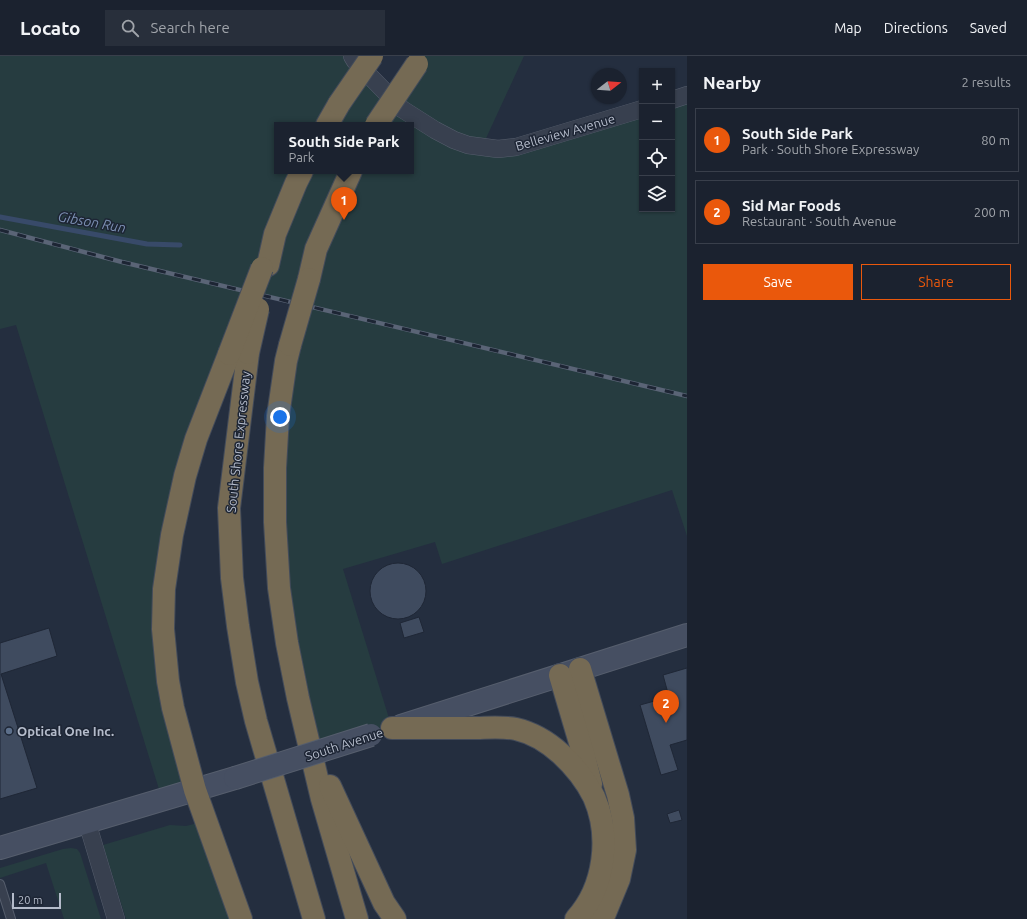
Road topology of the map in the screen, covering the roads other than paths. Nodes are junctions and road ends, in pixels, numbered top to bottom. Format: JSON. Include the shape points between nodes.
{"nodes":[{"id":1,"x":352,"y":56,"type":"edge"},
{"id":2,"x":372,"y":56,"type":"edge"},
{"id":3,"x":420,"y":60,"type":"edge"},
{"id":4,"x":687,"y":95,"type":"edge"},
{"id":5,"x":675,"y":99,"type":"edge"},
{"id":6,"x":639,"y":110,"type":"edge"},
{"id":7,"x":329,"y":122,"type":"edge"},
{"id":8,"x":378,"y":122,"type":"edge"},
{"id":9,"x":300,"y":174,"type":"edge"},
{"id":10,"x":350,"y":174,"type":"edge"},
{"id":11,"x":238,"y":353,"type":"junction"},
{"id":12,"x":687,"y":635,"type":"edge"},
{"id":13,"x":570,"y":672,"type":"junction"},
{"id":14,"x":392,"y":728,"type":"junction"},
{"id":15,"x":309,"y":739,"type":"junction"},
{"id":16,"x":195,"y":790,"type":"junction"},
{"id":17,"x":594,"y":797,"type":"junction"},
{"id":18,"x":87,"y":822,"type":"junction"},
{"id":19,"x":0,"y":848,"type":"edge"},
{"id":20,"x":0,"y":884,"type":"edge"},
{"id":21,"x":11,"y":919,"type":"edge"},
{"id":22,"x":116,"y":919,"type":"edge"},
{"id":23,"x":241,"y":919,"type":"edge"},
{"id":24,"x":314,"y":919,"type":"edge"},
{"id":25,"x":357,"y":919,"type":"edge"},
{"id":26,"x":395,"y":919,"type":"edge"},
{"id":27,"x":576,"y":919,"type":"edge"},
{"id":28,"x":601,"y":919,"type":"edge"}],
"edges":[{"from":1,"to":6,"type":"street","name":"Belleview Avenue","via":[[402,109],[454,140],[482,148],[516,147]]},
{"from":2,"to":7,"type":"highway","bridge":true},
{"from":3,"to":8,"type":"highway","bridge":true},
{"from":4,"to":5,"type":"street"},
{"from":9,"to":11,"type":"highway","name":"South Shore Expressway","bridge":true,"via":[[275,234]]},
{"from":10,"to":15,"type":"highway","bridge":true,"via":[[316,249],[286,361],[278,416],[274,522],[279,588],[287,643]]},
{"from":11,"to":16,"type":"highway","via":[[196,439],[172,535],[164,589],[163,629],[168,681]]},
{"from":11,"to":24,"type":"highway","name":"South Shore Expressway","via":[[229,508],[232,578],[238,626],[256,721]]},
{"from":12,"to":13,"type":"main road","name":"South Avenue"},
{"from":13,"to":14,"type":"main road","name":"South Avenue"},
{"from":13,"to":17,"type":"highway","via":[[584,756]]},
{"from":13,"to":28,"type":"highway","via":[[618,795],[623,818],[625,850],[619,879]]},
{"from":14,"to":16,"type":"main road","name":"South Avenue","bridge":true},
{"from":14,"to":17,"type":"highway","via":[[516,729],[553,746],[579,772]]},
{"from":15,"to":25,"type":"highway","via":[[322,799]]},
{"from":15,"to":26,"type":"highway","via":[[384,903]]},
{"from":16,"to":18,"type":"main road","name":"South Avenue"},
{"from":16,"to":23,"type":"highway"},
{"from":17,"to":27,"type":"highway","via":[[603,839],[602,866],[595,890]]},
{"from":18,"to":19,"type":"main road","name":"South Avenue"},
{"from":18,"to":22,"type":"street"},
{"from":20,"to":21,"type":"lane"}]}
